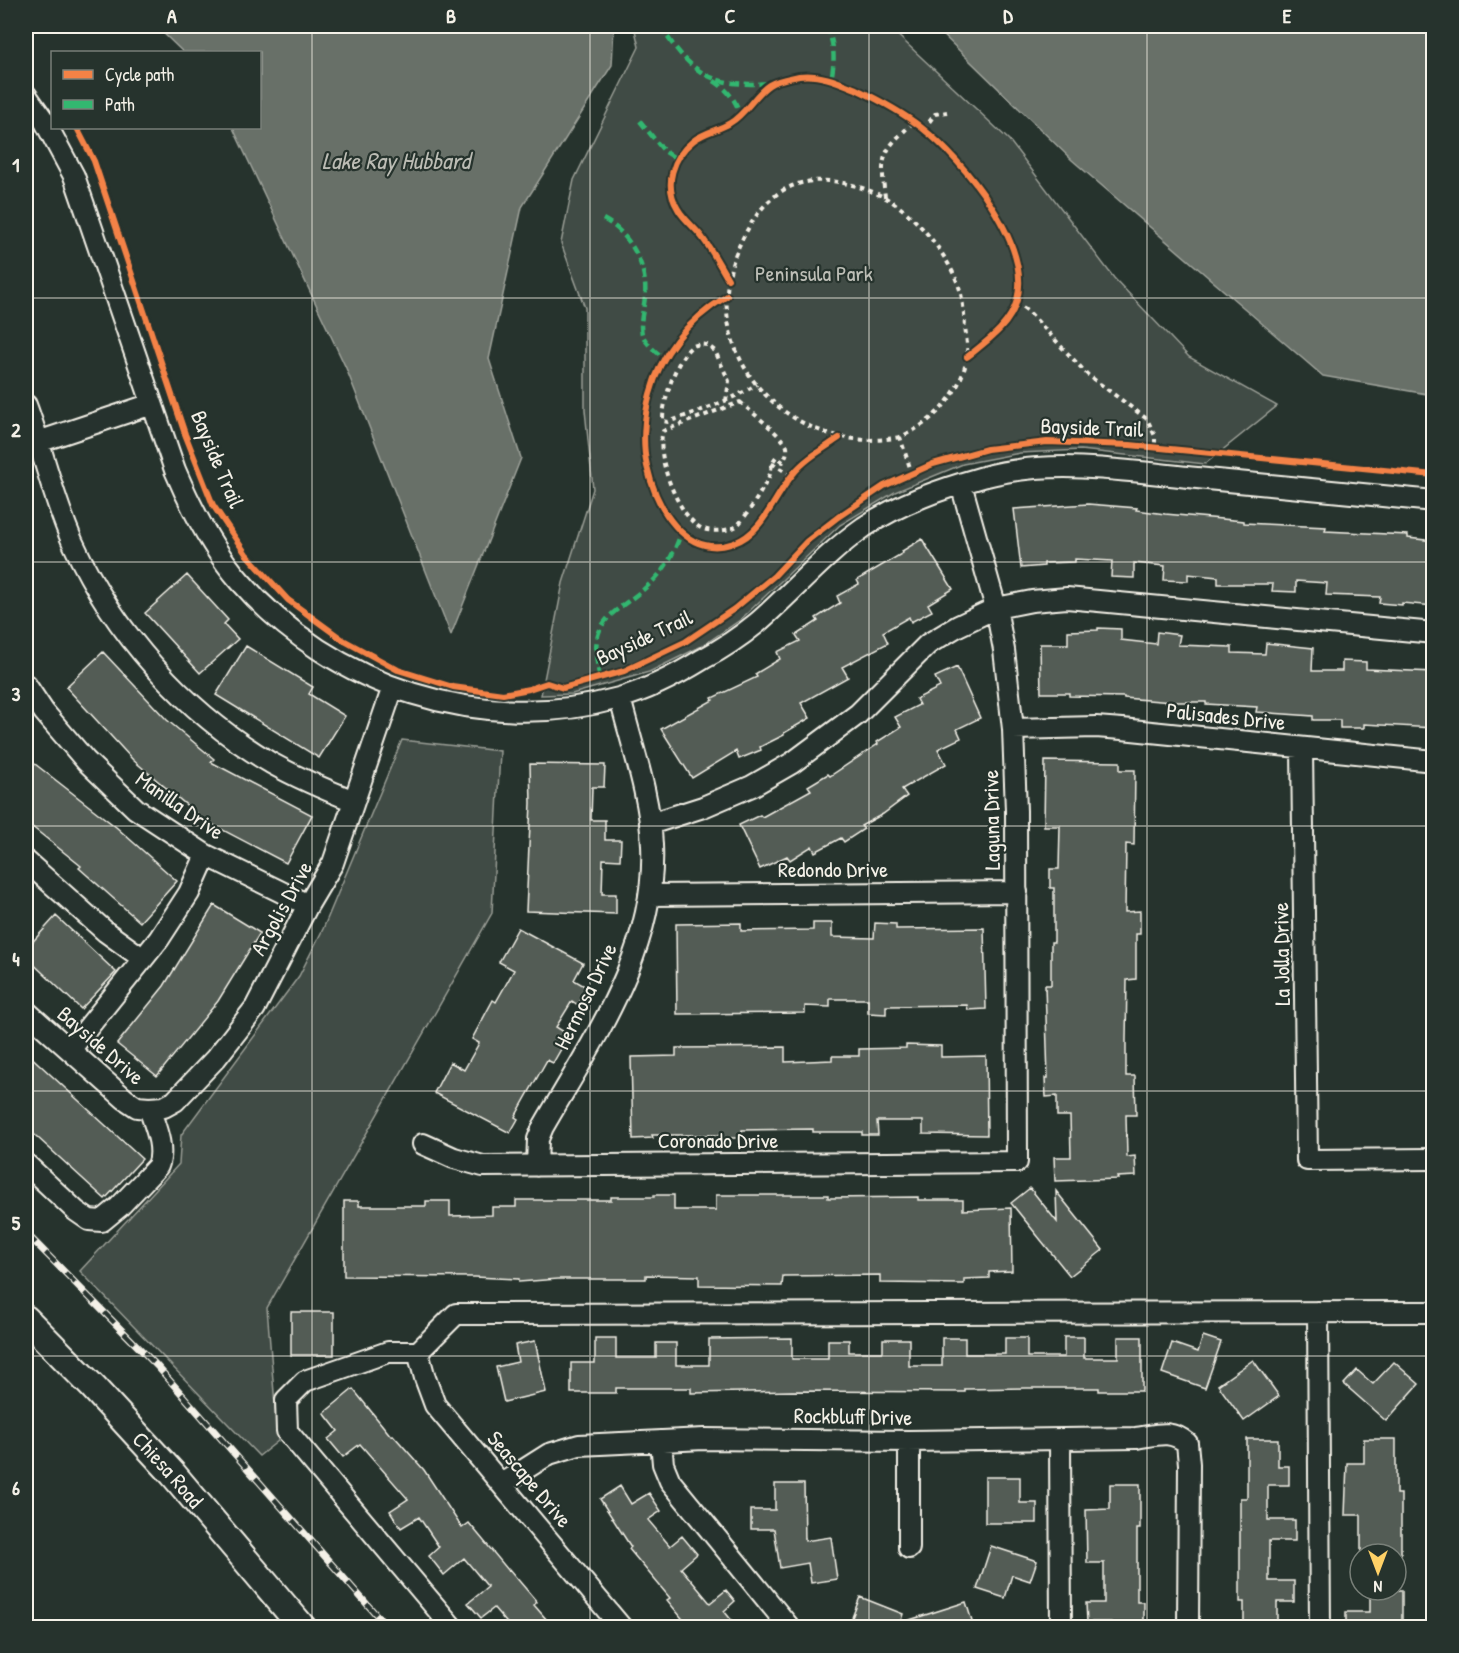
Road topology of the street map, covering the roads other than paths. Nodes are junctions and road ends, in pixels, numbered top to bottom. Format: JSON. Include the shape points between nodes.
{"nodes":[{"id":1,"x":26,"y":94,"type":"edge"},
{"id":2,"x":152,"y":404,"type":"junction"},
{"id":3,"x":26,"y":405,"type":"edge"},
{"id":4,"x":32,"y":443,"type":"edge"},
{"id":5,"x":961,"y":484,"type":"junction"},
{"id":6,"x":1434,"y":501,"type":"edge"},
{"id":7,"x":996,"y":608,"type":"junction"},
{"id":8,"x":1434,"y":633,"type":"edge"},
{"id":9,"x":26,"y":685,"type":"edge"},
{"id":10,"x":393,"y":687,"type":"junction"},
{"id":11,"x":620,"y":698,"type":"junction"},
{"id":12,"x":1013,"y":729,"type":"junction"},
{"id":13,"x":1302,"y":748,"type":"junction"},
{"id":14,"x":1434,"y":761,"type":"edge"},
{"id":15,"x":354,"y":801,"type":"junction"},
{"id":16,"x":650,"y":824,"type":"junction"},
{"id":17,"x":206,"y":855,"type":"junction"},
{"id":18,"x":26,"y":861,"type":"edge"},
{"id":19,"x":1017,"y":892,"type":"junction"},
{"id":20,"x":649,"y":895,"type":"junction"},
{"id":21,"x":308,"y":905,"type":"junction"},
{"id":22,"x":142,"y":958,"type":"junction"},
{"id":23,"x":26,"y":1011,"type":"edge"},
{"id":24,"x":70,"y":1050,"type":"junction"},
{"id":25,"x":149,"y":1108,"type":"junction"},
{"id":26,"x":423,"y":1144,"type":"dead end"},
{"id":27,"x":1434,"y":1159,"type":"edge"},
{"id":28,"x":1017,"y":1162,"type":"joint"},
{"id":29,"x":26,"y":1164,"type":"edge"},
{"id":30,"x":537,"y":1166,"type":"junction"},
{"id":31,"x":1318,"y":1312,"type":"junction"},
{"id":32,"x":1434,"y":1312,"type":"edge"},
{"id":33,"x":26,"y":1319,"type":"edge"},
{"id":34,"x":418,"y":1352,"type":"junction"},
{"id":35,"x":1060,"y":1440,"type":"junction"},
{"id":36,"x":661,"y":1441,"type":"junction"},
{"id":37,"x":909,"y":1441,"type":"junction"},
{"id":38,"x":503,"y":1483,"type":"junction"},
{"id":39,"x":909,"y":1548,"type":"dead end"},
{"id":40,"x":303,"y":1628,"type":"edge"},
{"id":41,"x":453,"y":1628,"type":"edge"},
{"id":42,"x":622,"y":1628,"type":"edge"},
{"id":43,"x":790,"y":1628,"type":"edge"},
{"id":44,"x":1061,"y":1628,"type":"edge"},
{"id":45,"x":1188,"y":1628,"type":"edge"},
{"id":46,"x":1320,"y":1628,"type":"edge"}],
"edges":[{"from":1,"to":2,"type":"street","via":[[74,176]]},
{"from":2,"to":4,"type":"street"},
{"from":2,"to":10,"type":"street","via":[[188,501],[238,579],[263,606],[312,645],[363,675]]},
{"from":3,"to":4,"type":"street"},
{"from":4,"to":15,"type":"street","via":[[96,590],[159,671],[191,704],[237,741],[309,783]]},
{"from":5,"to":6,"type":"street","via":[[1016,470],[1085,468]]},
{"from":5,"to":7,"type":"street","name":"Laguna Drive"},
{"from":5,"to":11,"type":"street","via":[[923,496],[864,528],[733,641],[681,672]]},
{"from":7,"to":8,"type":"street","via":[[1067,598]]},
{"from":7,"to":12,"type":"street","name":"Laguna Drive"},
{"from":7,"to":16,"type":"street","via":[[928,644],[858,714],[792,763],[752,786]]},
{"from":9,"to":17,"type":"street","name":"Manilla Drive","via":[[86,761],[136,809]]},
{"from":10,"to":11,"type":"street","via":[[449,704],[502,710],[558,710]]},
{"from":10,"to":15,"type":"street","name":"Argolis Drive"},
{"from":11,"to":16,"type":"street","name":"Hermosa Drive"},
{"from":12,"to":13,"type":"street","name":"Palisades Drive","via":[[1113,729]]},
{"from":12,"to":19,"type":"street","name":"Laguna Drive"},
{"from":13,"to":14,"type":"street","name":"Palisades Drive"},
{"from":13,"to":27,"type":"street","name":"La Jolla Drive","via":[[1307,1160]]},
{"from":15,"to":21,"type":"street","name":"Argolis Drive","via":[[333,863]]},
{"from":16,"to":20,"type":"street","name":"Hermosa Drive"},
{"from":17,"to":21,"type":"street","name":"Manilla Drive"},
{"from":17,"to":22,"type":"street","via":[[189,893]]},
{"from":18,"to":22,"type":"street","via":[[105,932]]},
{"from":19,"to":20,"type":"street","name":"Redondo Drive"},
{"from":19,"to":28,"type":"street","name":"Laguna Drive"},
{"from":20,"to":30,"type":"street","name":"Hermosa Drive","via":[[627,974],[543,1127],[538,1139]]},
{"from":21,"to":25,"type":"street","name":"Argolis Drive","via":[[255,1008],[216,1058],[176,1101]]},
{"from":22,"to":24,"type":"street"},
{"from":23,"to":24,"type":"street","name":"Bayside Drive"},
{"from":24,"to":25,"type":"street","name":"Bayside Drive","via":[[126,1100]]},
{"from":25,"to":29,"type":"street","via":[[162,1157],[158,1166],[102,1221],[89,1220],[76,1211]]},
{"from":26,"to":30,"type":"street","name":"Coronado Drive","via":[[471,1164]]},
{"from":28,"to":30,"type":"street","name":"Coronado Drive"},
{"from":31,"to":32,"type":"street"},
{"from":31,"to":34,"type":"street","via":[[456,1314]]},
{"from":31,"to":46,"type":"street"},
{"from":33,"to":40,"type":"main road","name":"Chiesa Road","via":[[173,1474]]},
{"from":34,"to":38,"type":"street","name":"Seascape Drive","via":[[435,1405]]},
{"from":34,"to":41,"type":"street","via":[[388,1352],[305,1381],[286,1400],[287,1431]]},
{"from":35,"to":37,"type":"street","name":"Rockbluff Drive"},
{"from":35,"to":44,"type":"street"},
{"from":35,"to":45,"type":"street","name":"Rockbluff Drive","via":[[1176,1434],[1187,1443]]},
{"from":36,"to":37,"type":"street","name":"Rockbluff Drive"},
{"from":36,"to":38,"type":"street","name":"Rockbluff Drive","via":[[579,1445],[549,1454]]},
{"from":36,"to":43,"type":"street","via":[[663,1464],[670,1481]]},
{"from":37,"to":39,"type":"street"},
{"from":38,"to":42,"type":"street","name":"Seascape Drive"}]}
